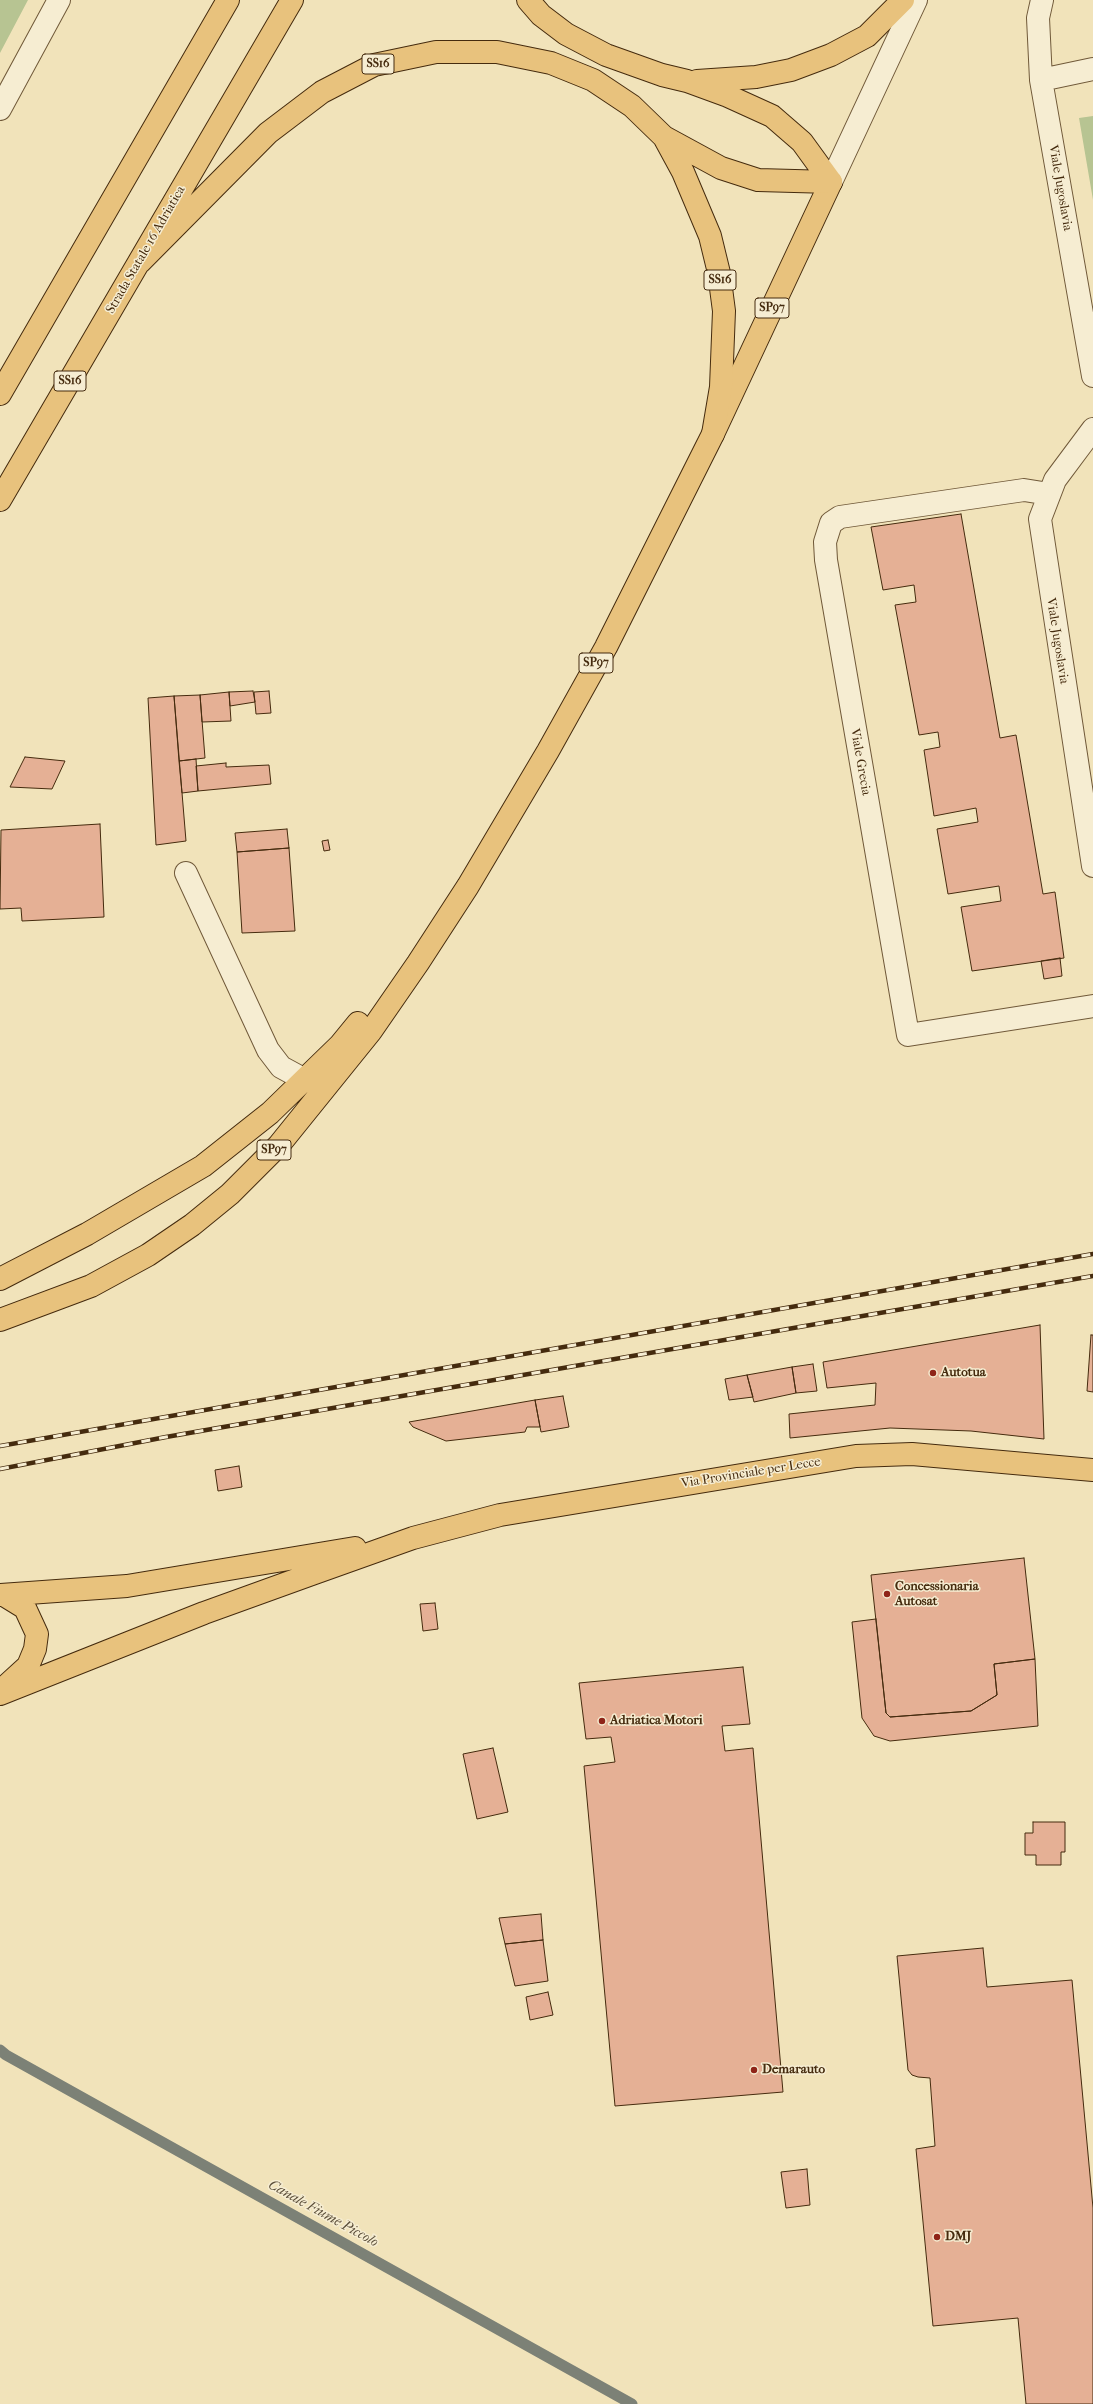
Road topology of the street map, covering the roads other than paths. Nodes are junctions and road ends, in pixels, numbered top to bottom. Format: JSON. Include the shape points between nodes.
{"nodes":[{"id":1,"x":59,"y":0,"type":"edge"},
{"id":2,"x":228,"y":0,"type":"edge"},
{"id":3,"x":292,"y":0,"type":"edge"},
{"id":4,"x":528,"y":0,"type":"edge"},
{"id":5,"x":903,"y":0,"type":"edge"},
{"id":6,"x":916,"y":0,"type":"edge"},
{"id":7,"x":1042,"y":0,"type":"edge"},
{"id":8,"x":1093,"y":69,"type":"edge"},
{"id":9,"x":1041,"y":80,"type":"junction"},
{"id":10,"x":687,"y":81,"type":"junction"},
{"id":11,"x":0,"y":109,"type":"edge"},
{"id":12,"x":664,"y":137,"type":"junction"},
{"id":13,"x":831,"y":182,"type":"junction"},
{"id":14,"x":140,"y":262,"type":"junction"},
{"id":15,"x":1093,"y":376,"type":"edge"},
{"id":16,"x":0,"y":394,"type":"edge"},
{"id":17,"x":1093,"y":429,"type":"edge"},
{"id":18,"x":713,"y":434,"type":"junction"},
{"id":19,"x":1049,"y":494,"type":"junction"},
{"id":20,"x":0,"y":500,"type":"edge"},
{"id":21,"x":1093,"y":866,"type":"edge"},
{"id":22,"x":186,"y":872,"type":"dead end"},
{"id":23,"x":468,"y":886,"type":"junction"},
{"id":24,"x":1093,"y":1006,"type":"edge"},
{"id":25,"x":305,"y":1080,"type":"junction"},
{"id":26,"x":0,"y":1279,"type":"edge"},
{"id":27,"x":0,"y":1320,"type":"edge"},
{"id":28,"x":1093,"y":1470,"type":"edge"},
{"id":29,"x":413,"y":1538,"type":"junction"},
{"id":30,"x":1,"y":1599,"type":"edge"},
{"id":31,"x":0,"y":1692,"type":"edge"}],
"edges":[{"from":1,"to":11,"type":"street"},
{"from":2,"to":16,"type":"main road"},
{"from":3,"to":14,"type":"main road","name":"Strada Statale 16 Adriatica","number":"SS16"},
{"from":4,"to":10,"type":"main road","via":[[541,15],[566,34],[606,55],[662,76]]},
{"from":5,"to":10,"type":"main road","via":[[868,36],[831,55],[791,70],[756,77]]},
{"from":6,"to":13,"type":"street"},
{"from":7,"to":9,"type":"street","name":"Viale Jugoslavia","via":[[1038,18]]},
{"from":8,"to":9,"type":"street"},
{"from":9,"to":15,"type":"street","name":"Viale Jugoslavia"},
{"from":10,"to":13,"type":"main road","via":[[772,116],[802,142]]},
{"from":12,"to":13,"type":"main road","number":"SS16","via":[[721,168],[758,180]]},
{"from":12,"to":14,"type":"main road","number":"SS16","via":[[632,106],[593,80],[551,63],[497,52],[436,52],[374,65],[322,92],[268,133]]},
{"from":12,"to":18,"type":"main road","number":"SS16","via":[[683,172],[704,222],[719,273],[724,311],[723,360]]},
{"from":13,"to":18,"type":"main road","number":"SP97"},
{"from":14,"to":20,"type":"main road","name":"Strada Statale 16 Adriatica","number":"SS16"},
{"from":17,"to":19,"type":"street","name":"Viale Jugoslavia","via":[[1055,480]]},
{"from":18,"to":23,"type":"main road","number":"SP97","via":[[606,647]]},
{"from":19,"to":21,"type":"street","name":"Viale Jugoslavia","via":[[1040,519]]},
{"from":19,"to":24,"type":"street","name":"Viale Grecia","via":[[1024,490],[840,517],[831,523],[825,542],[826,560],[908,1035]]},
{"from":22,"to":25,"type":"street","via":[[268,1050],[281,1067]]},
{"from":23,"to":25,"type":"main road","number":"SP97","via":[[340,1045]]},
{"from":23,"to":27,"type":"main road","number":"SP97","via":[[371,1031],[279,1145],[230,1194],[192,1225],[148,1255],[91,1286]]},
{"from":25,"to":26,"type":"main road","number":"SP97","via":[[270,1113],[203,1166],[87,1234]]},
{"from":28,"to":29,"type":"main road","name":"Via Provinciale per Lecce","via":[[912,1454],[856,1456],[500,1515]]},
{"from":29,"to":30,"type":"main road","via":[[128,1586]]},
{"from":29,"to":31,"type":"main road","via":[[204,1613]]},
{"from":30,"to":31,"type":"main road","via":[[25,1608],[37,1634],[35,1649],[28,1666]]}]}
